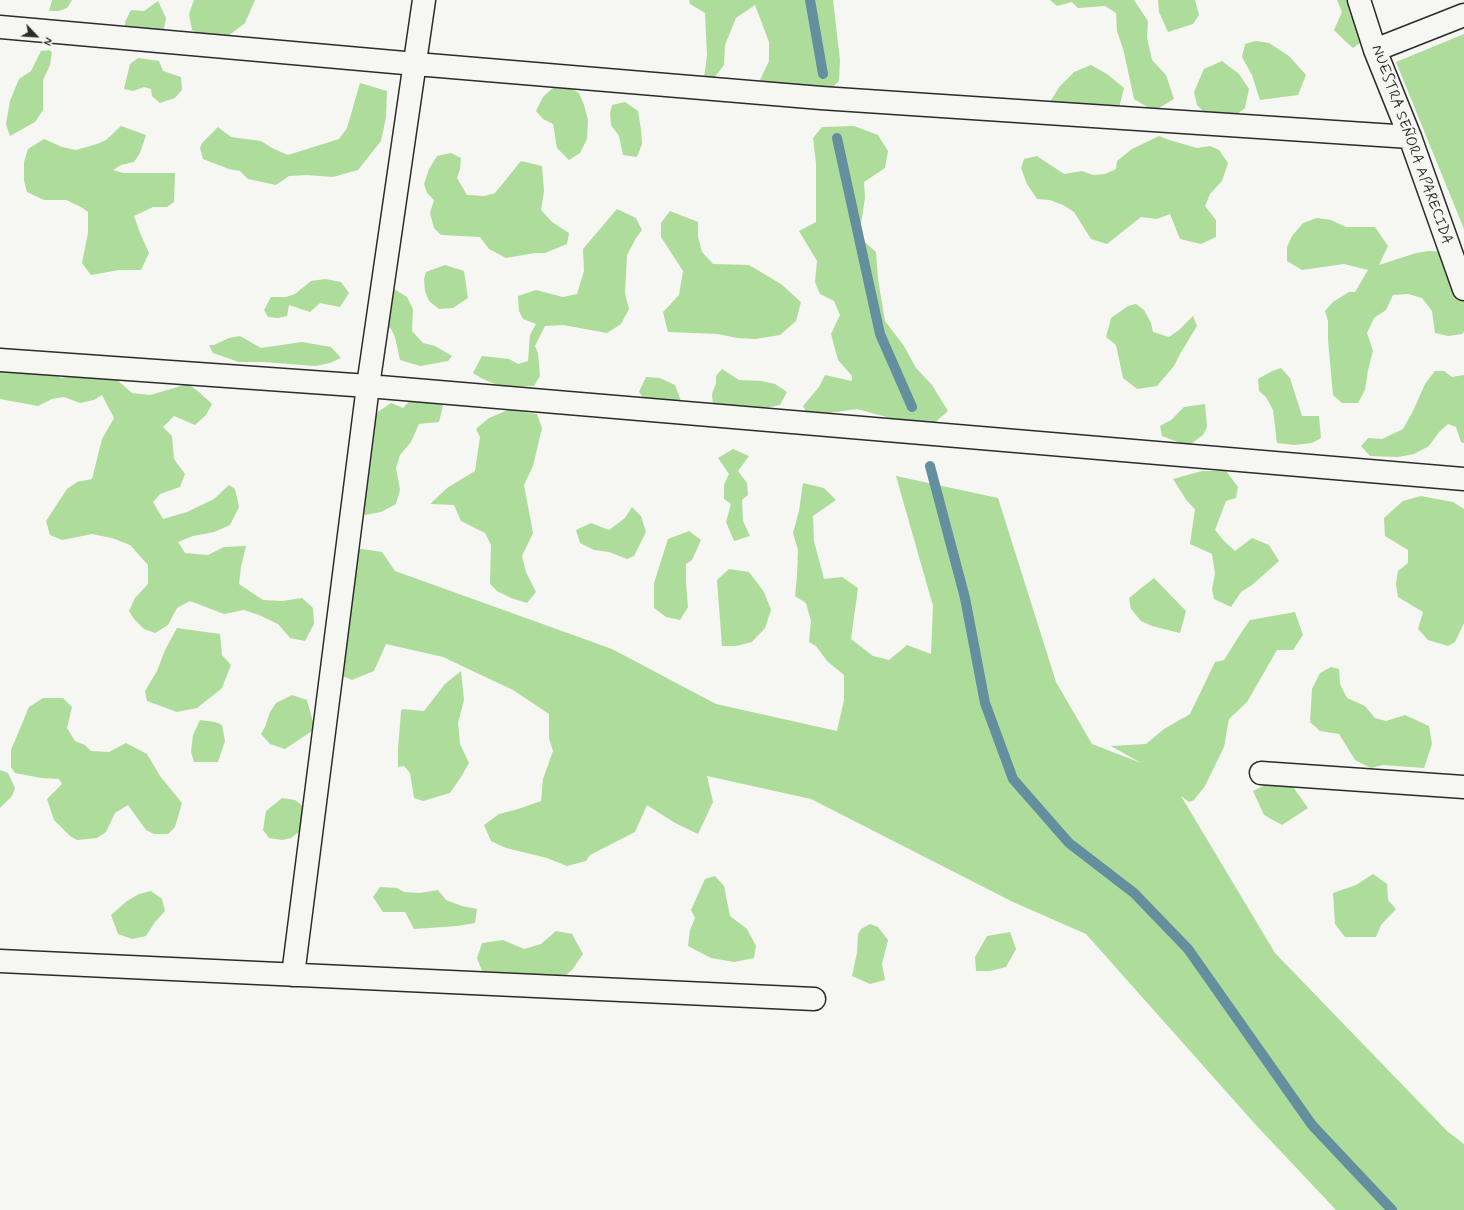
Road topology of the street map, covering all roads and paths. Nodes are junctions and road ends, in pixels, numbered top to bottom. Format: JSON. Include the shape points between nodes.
{"nodes":[{"id":1,"x":424,"y":0,"type":"edge"},
{"id":2,"x":1359,"y":0,"type":"edge"},
{"id":3,"x":1464,"y":15,"type":"edge"},
{"id":4,"x":0,"y":27,"type":"edge"},
{"id":5,"x":1375,"y":50,"type":"junction"},
{"id":6,"x":416,"y":64,"type":"junction"},
{"id":7,"x":1410,"y":137,"type":"junction"},
{"id":8,"x":1464,"y":289,"type":"edge"},
{"id":9,"x":0,"y":360,"type":"edge"},
{"id":10,"x":368,"y":386,"type":"junction"},
{"id":11,"x":1464,"y":479,"type":"edge"},
{"id":12,"x":1261,"y":773,"type":"dead end"},
{"id":13,"x":1464,"y":787,"type":"edge"},
{"id":14,"x":0,"y":962,"type":"edge"},
{"id":15,"x":292,"y":975,"type":"junction"},
{"id":16,"x":814,"y":999,"type":"dead end"}],
"edges":[{"from":1,"to":6,"type":"street"},
{"from":2,"to":5,"type":"street","name":"NUESTRA SEÑORA APARECIDA"},
{"from":3,"to":5,"type":"street"},
{"from":4,"to":6,"type":"street"},
{"from":5,"to":7,"type":"street","name":"NUESTRA SEÑORA APARECIDA"},
{"from":6,"to":7,"type":"street","via":[[821,98]]},
{"from":6,"to":10,"type":"street"},
{"from":7,"to":8,"type":"street","name":"NUESTRA SEÑORA APARECIDA"},
{"from":9,"to":10,"type":"street"},
{"from":10,"to":11,"type":"street"},
{"from":10,"to":15,"type":"street"},
{"from":12,"to":13,"type":"street"},
{"from":14,"to":15,"type":"street"},
{"from":15,"to":16,"type":"street"}]}
